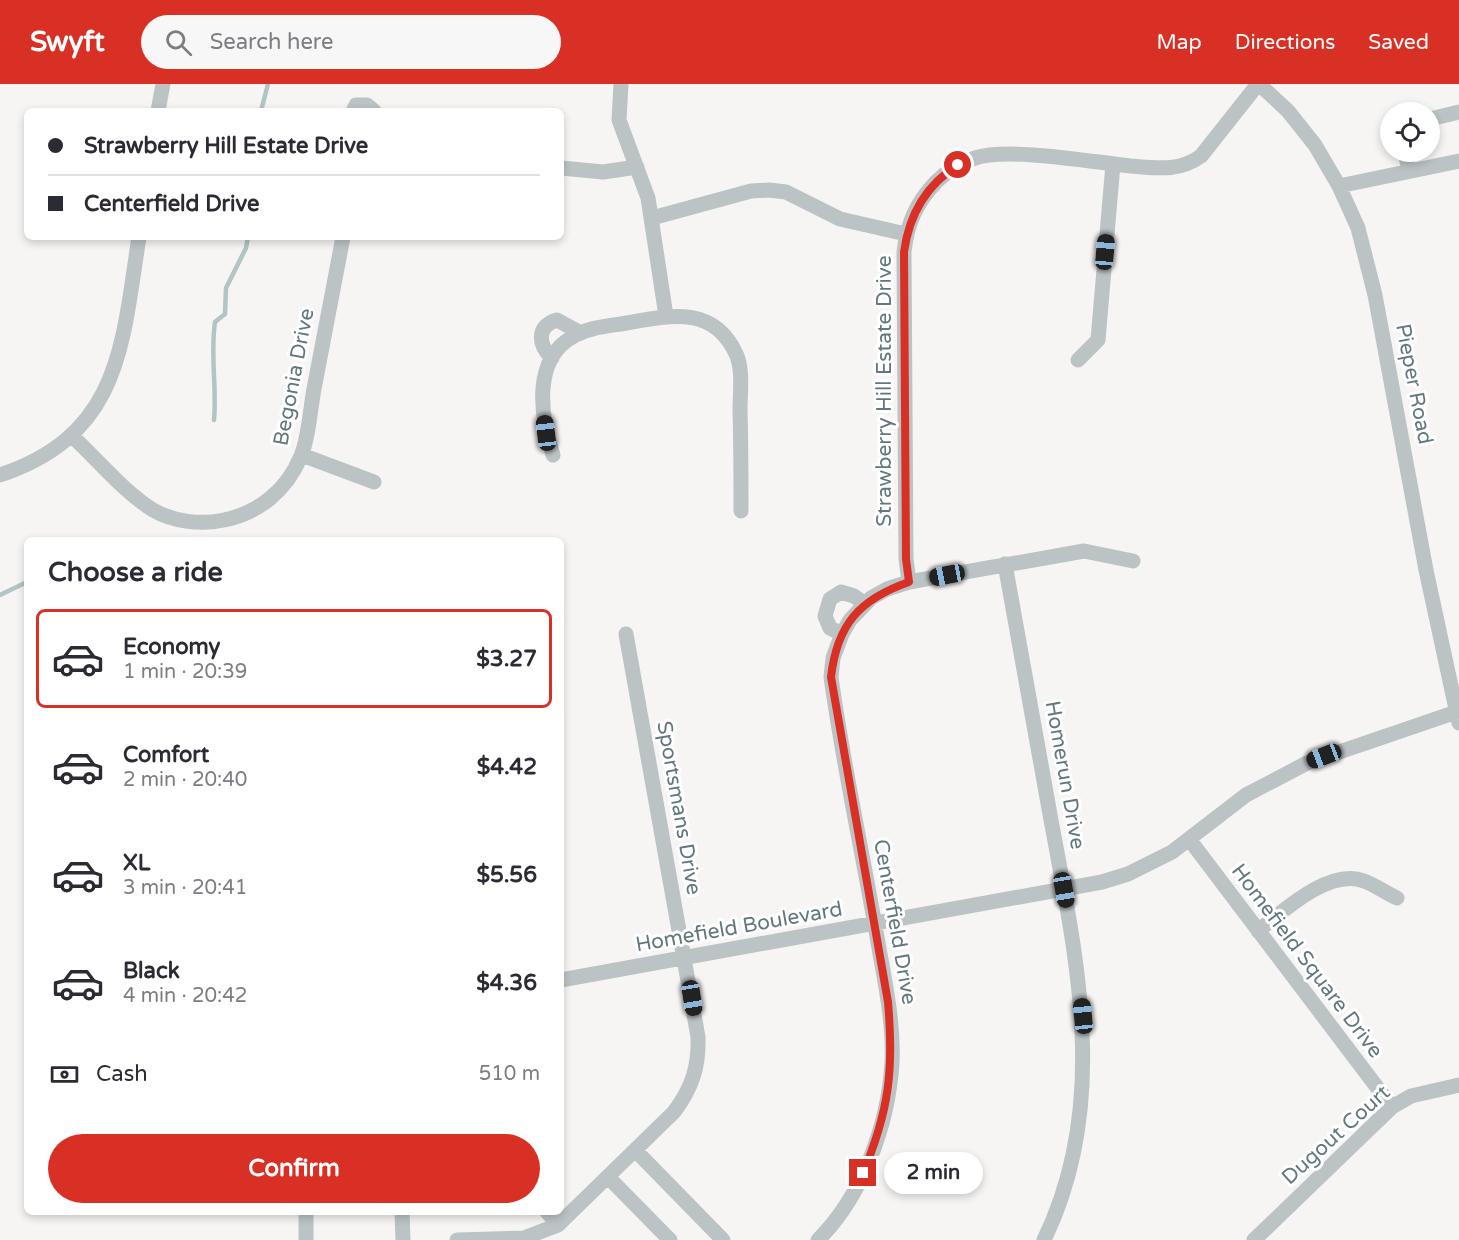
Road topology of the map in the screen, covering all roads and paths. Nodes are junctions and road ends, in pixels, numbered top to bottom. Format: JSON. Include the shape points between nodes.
{"nodes":[{"id":1,"x":163,"y":84,"type":"edge"},
{"id":2,"x":621,"y":84,"type":"edge"},
{"id":3,"x":1258,"y":84,"type":"edge"},
{"id":4,"x":159,"y":108,"type":"edge"},
{"id":5,"x":354,"y":108,"type":"edge"},
{"id":6,"x":370,"y":108,"type":"edge"},
{"id":7,"x":1459,"y":112,"type":"edge"},
{"id":8,"x":1440,"y":117,"type":"edge"},
{"id":9,"x":1459,"y":160,"type":"edge"},
{"id":10,"x":1407,"y":162,"type":"edge"},
{"id":11,"x":1113,"y":164,"type":"junction"},
{"id":12,"x":637,"y":167,"type":"junction"},
{"id":13,"x":564,"y":168,"type":"edge"},
{"id":14,"x":1409,"y":171,"type":"junction"},
{"id":15,"x":1339,"y":186,"type":"junction"},
{"id":16,"x":652,"y":218,"type":"junction"},
{"id":17,"x":906,"y":234,"type":"junction"},
{"id":18,"x":138,"y":240,"type":"edge"},
{"id":19,"x":342,"y":240,"type":"edge"},
{"id":20,"x":666,"y":316,"type":"junction"},
{"id":21,"x":575,"y":335,"type":"junction"},
{"id":22,"x":552,"y":358,"type":"junction"},
{"id":23,"x":1078,"y":360,"type":"dead end"},
{"id":24,"x":72,"y":436,"type":"junction"},
{"id":25,"x":302,"y":455,"type":"junction"},
{"id":26,"x":554,"y":455,"type":"dead end"},
{"id":27,"x":0,"y":475,"type":"edge"},
{"id":28,"x":374,"y":482,"type":"dead end"},
{"id":29,"x":741,"y":511,"type":"dead end"},
{"id":30,"x":1132,"y":561,"type":"dead end"},
{"id":31,"x":1005,"y":564,"type":"junction"},
{"id":32,"x":909,"y":582,"type":"junction"},
{"id":33,"x":865,"y":604,"type":"junction"},
{"id":34,"x":626,"y":634,"type":"dead end"},
{"id":35,"x":842,"y":634,"type":"junction"},
{"id":36,"x":1458,"y":715,"type":"edge"},
{"id":37,"x":1189,"y":839,"type":"junction"},
{"id":38,"x":1064,"y":890,"type":"junction"},
{"id":39,"x":1397,"y":898,"type":"dead end"},
{"id":40,"x":875,"y":924,"type":"junction"},
{"id":41,"x":1258,"y":931,"type":"junction"},
{"id":42,"x":685,"y":958,"type":"junction"},
{"id":43,"x":564,"y":979,"type":"edge"},
{"id":44,"x":1459,"y":1085,"type":"edge"},
{"id":45,"x":1392,"y":1107,"type":"junction"},
{"id":46,"x":635,"y":1150,"type":"junction"},
{"id":47,"x":608,"y":1177,"type":"junction"},
{"id":48,"x":306,"y":1215,"type":"edge"},
{"id":49,"x":402,"y":1215,"type":"edge"},
{"id":50,"x":550,"y":1215,"type":"edge"},
{"id":51,"x":558,"y":1225,"type":"junction"},
{"id":52,"x":306,"y":1240,"type":"edge"},
{"id":53,"x":403,"y":1240,"type":"edge"},
{"id":54,"x":457,"y":1240,"type":"edge"},
{"id":55,"x":669,"y":1240,"type":"edge"},
{"id":56,"x":723,"y":1240,"type":"edge"},
{"id":57,"x":818,"y":1240,"type":"edge"},
{"id":58,"x":1044,"y":1240,"type":"edge"},
{"id":59,"x":1254,"y":1240,"type":"edge"}],
"edges":[{"from":1,"to":4,"type":"street"},
{"from":2,"to":12,"type":"street","via":[[620,120]]},
{"from":3,"to":11,"type":"street","name":"Strawberry Hill Estate Drive","via":[[1191,164],[1164,169]]},
{"from":3,"to":15,"type":"street","name":"Pieper Road","via":[[1295,119]]},
{"from":5,"to":6,"type":"street"},
{"from":7,"to":8,"type":"street"},
{"from":9,"to":14,"type":"street"},
{"from":10,"to":14,"type":"street"},
{"from":11,"to":17,"type":"street","name":"Strawberry Hill Estate Drive","via":[[1020,155],[976,157],[945,173],[931,188],[911,218]]},
{"from":11,"to":23,"type":"street","via":[[1098,340]]},
{"from":12,"to":13,"type":"street","via":[[603,172]]},
{"from":12,"to":16,"type":"street"},
{"from":14,"to":15,"type":"street"},
{"from":15,"to":36,"type":"street","name":"Pieper Road","via":[[1358,228],[1375,295]]},
{"from":16,"to":17,"type":"street","via":[[751,191],[769,190],[786,192],[856,225]]},
{"from":16,"to":20,"type":"street"},
{"from":17,"to":32,"type":"street","name":"Strawberry Hill Estate Drive","via":[[905,488]]},
{"from":18,"to":24,"type":"street","via":[[118,363],[107,388]]},
{"from":19,"to":25,"type":"street","name":"Begonia Drive"},
{"from":20,"to":21,"type":"street"},
{"from":20,"to":29,"type":"street","via":[[697,318],[709,324],[721,332],[738,359]]},
{"from":21,"to":22,"type":"street"},
{"from":21,"to":22,"type":"street","via":[[557,320],[550,322],[540,338],[543,349]]},
{"from":22,"to":26,"type":"street","via":[[544,377],[543,408]]},
{"from":24,"to":25,"type":"street","name":"Begonia Drive","via":[[142,502],[155,511],[194,523],[216,522],[252,512],[282,488]]},
{"from":24,"to":27,"type":"street"},
{"from":25,"to":28,"type":"street"},
{"from":30,"to":31,"type":"street","name":"Centerfield Drive","via":[[1084,551]]},
{"from":31,"to":32,"type":"street","name":"Centerfield Drive"},
{"from":31,"to":38,"type":"street","name":"Homerun Drive"},
{"from":32,"to":33,"type":"street","name":"Centerfield Drive","via":[[887,589]]},
{"from":33,"to":35,"type":"street","name":"Centerfield Drive"},
{"from":33,"to":35,"type":"street","via":[[841,592],[830,599],[825,616],[830,628]]},
{"from":34,"to":42,"type":"street","name":"Sportsmans Drive"},
{"from":35,"to":40,"type":"street","name":"Centerfield Drive","via":[[831,677]]},
{"from":36,"to":37,"type":"street","name":"Homefield Boulevard","via":[[1342,750],[1286,773],[1246,795]]},
{"from":37,"to":38,"type":"street","name":"Homefield Boulevard","via":[[1128,874]]},
{"from":37,"to":41,"type":"street","name":"Homefield Square Drive"},
{"from":38,"to":40,"type":"street","name":"Homefield Boulevard"},
{"from":38,"to":58,"type":"street","name":"Homerun Drive","via":[[1083,1016],[1082,1095],[1065,1185]]},
{"from":39,"to":41,"type":"street","via":[[1362,880],[1340,880],[1303,896]]},
{"from":40,"to":42,"type":"street","name":"Homefield Boulevard"},
{"from":40,"to":57,"type":"street","name":"Centerfield Drive","via":[[888,1002],[892,1062],[884,1119],[863,1173]]},
{"from":41,"to":45,"type":"street","name":"Homefield Square Drive"},
{"from":42,"to":43,"type":"street","name":"Homefield Boulevard"},
{"from":42,"to":46,"type":"street","name":"Sportsmans Drive","via":[[699,1037],[695,1077],[688,1095]]},
{"from":44,"to":45,"type":"street","name":"Dugout Court","via":[[1411,1096]]},
{"from":45,"to":59,"type":"street","name":"Dugout Court"},
{"from":46,"to":47,"type":"street","name":"Sportsmans Drive"},
{"from":46,"to":56,"type":"street"},
{"from":47,"to":51,"type":"street","name":"Sportsmans Drive"},
{"from":47,"to":55,"type":"street"},
{"from":48,"to":52,"type":"street"},
{"from":49,"to":53,"type":"street"},
{"from":50,"to":51,"type":"street"},
{"from":51,"to":54,"type":"street","name":"Sportsmans Drive","via":[[524,1238]]}]}
